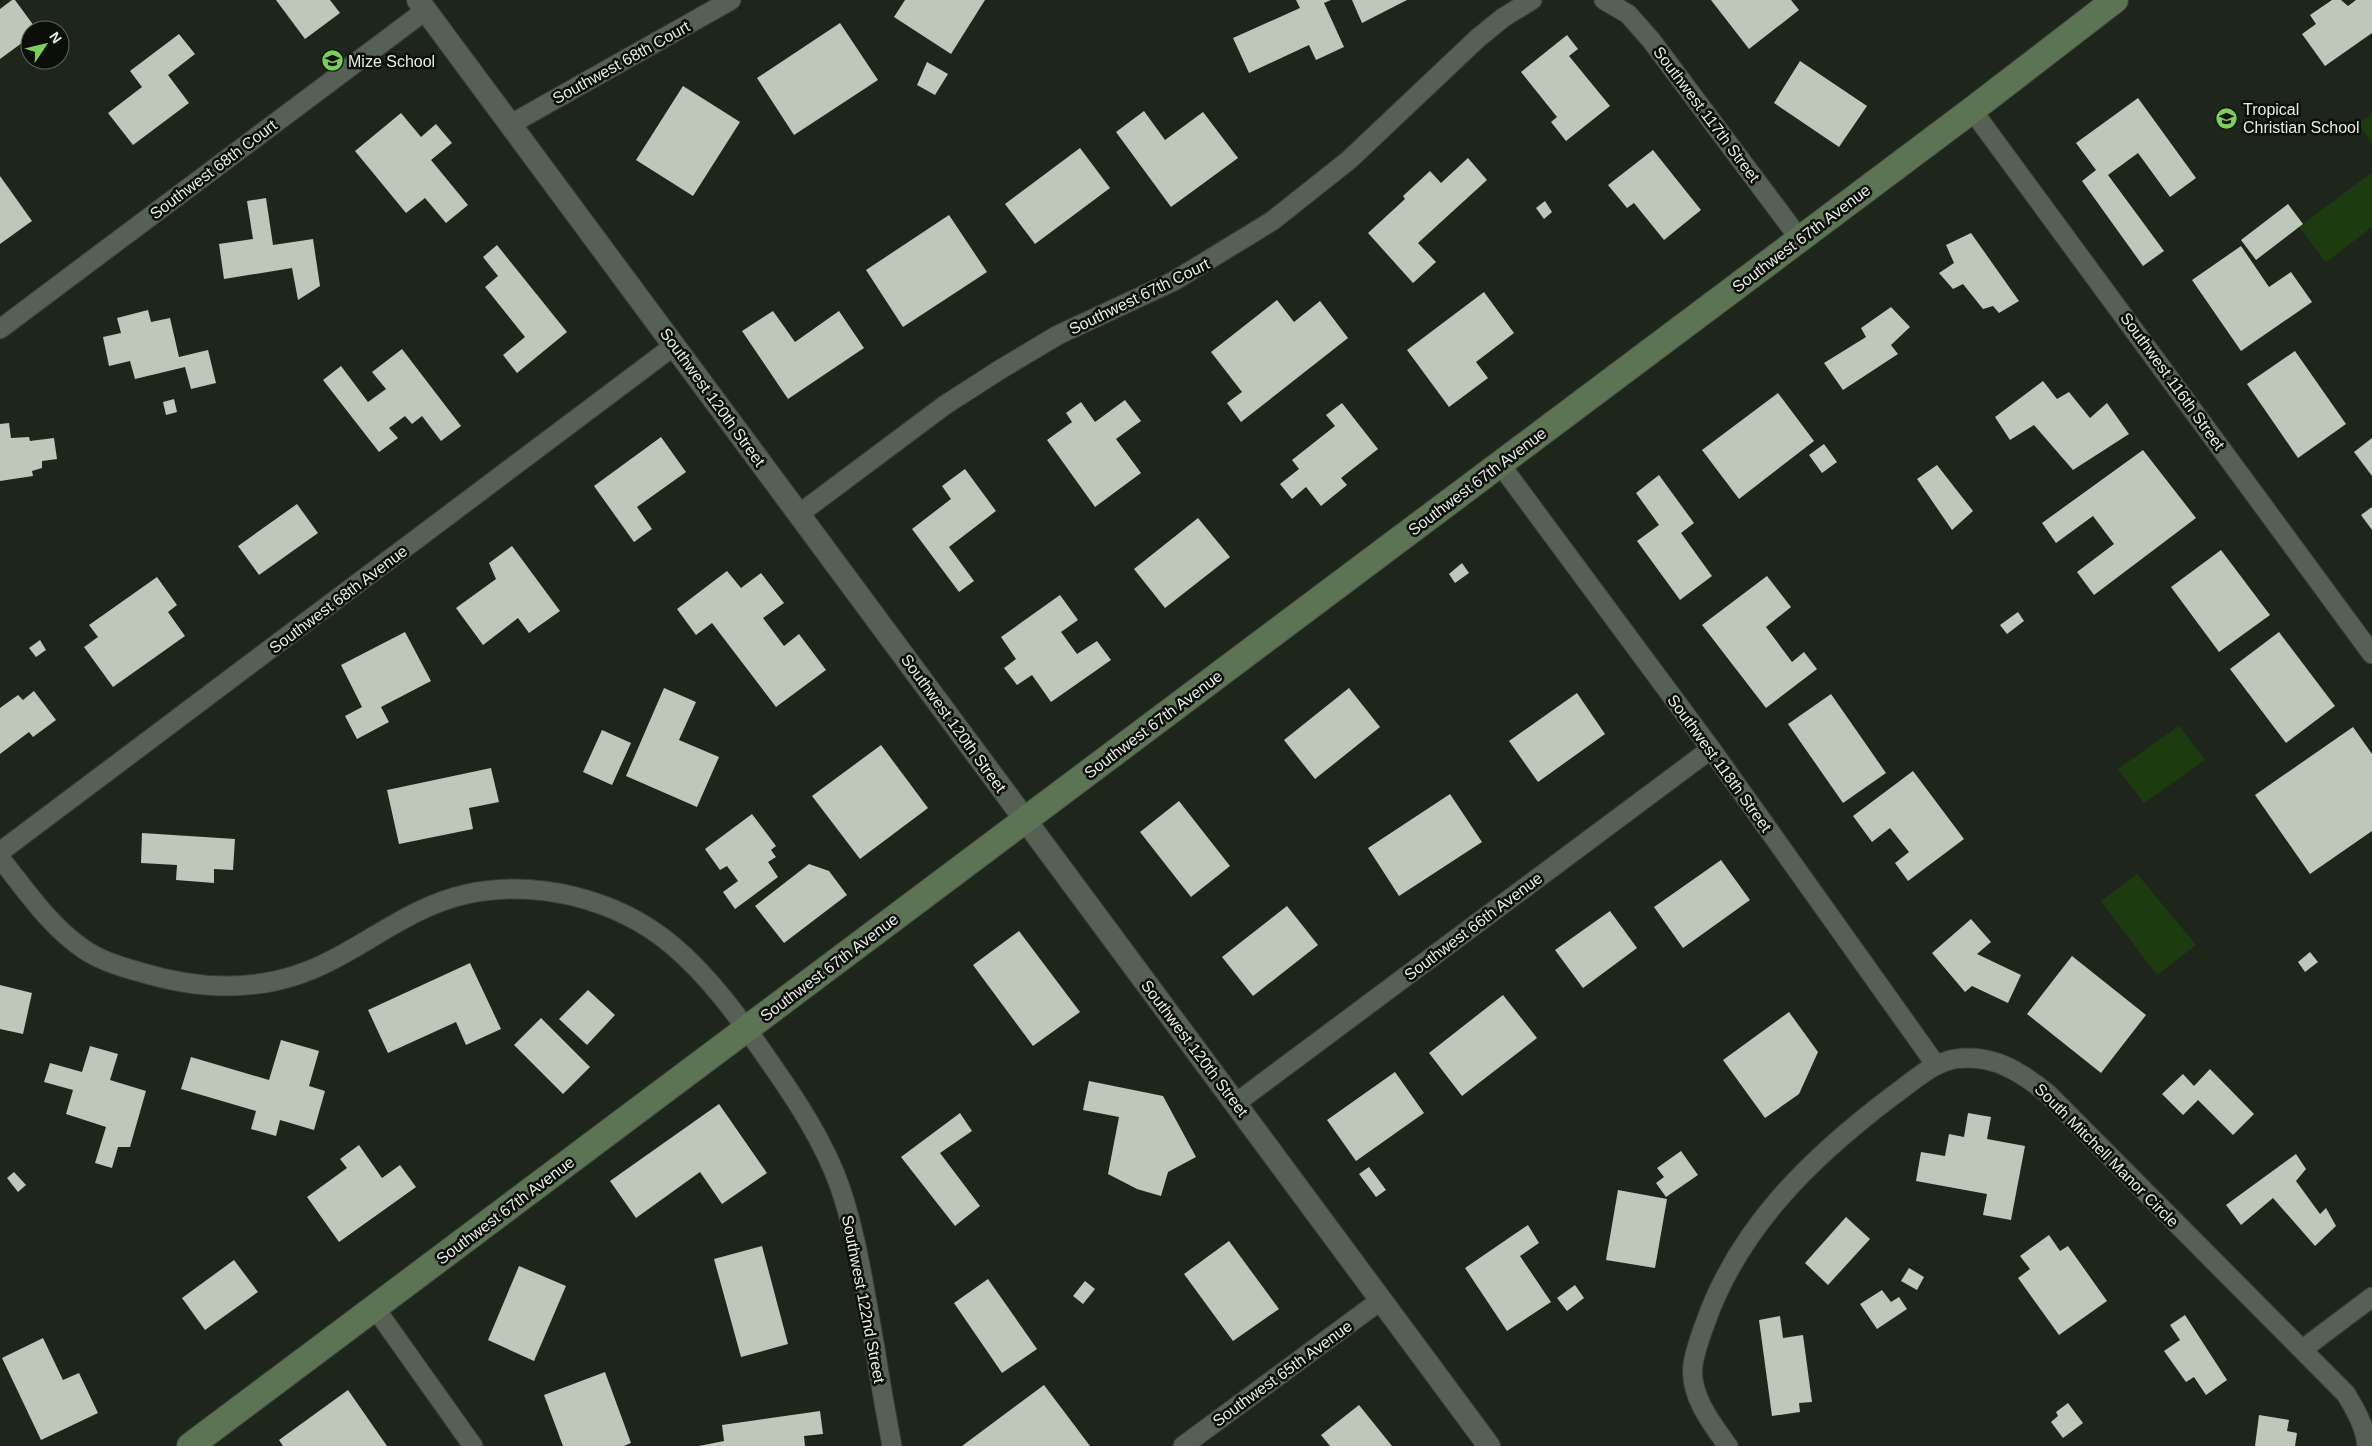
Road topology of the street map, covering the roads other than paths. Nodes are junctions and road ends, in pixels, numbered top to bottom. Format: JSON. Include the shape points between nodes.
{"nodes":[{"id":1,"x":731,"y":0,"type":"edge"},
{"id":2,"x":1532,"y":0,"type":"edge"},
{"id":3,"x":1604,"y":0,"type":"edge"},
{"id":4,"x":2115,"y":0,"type":"edge"},
{"id":5,"x":422,"y":5,"type":"edge"},
{"id":6,"x":1972,"y":110,"type":"junction"},
{"id":7,"x":511,"y":124,"type":"junction"},
{"id":8,"x":1799,"y":238,"type":"junction"},
{"id":9,"x":0,"y":329,"type":"edge"},
{"id":10,"x":675,"y":345,"type":"junction"},
{"id":11,"x":1500,"y":464,"type":"junction"},
{"id":12,"x":799,"y":514,"type":"junction"},
{"id":13,"x":2372,"y":654,"type":"edge"},
{"id":14,"x":1710,"y":749,"type":"junction"},
{"id":15,"x":1026,"y":819,"type":"junction"},
{"id":16,"x":0,"y":852,"type":"edge"},
{"id":17,"x":0,"y":858,"type":"edge"},
{"id":18,"x":746,"y":1029,"type":"junction"},
{"id":19,"x":1936,"y":1064,"type":"junction"},
{"id":20,"x":1236,"y":1103,"type":"junction"},
{"id":21,"x":2372,"y":1297,"type":"edge"},
{"id":22,"x":1381,"y":1300,"type":"junction"},
{"id":23,"x":375,"y":1308,"type":"junction"},
{"id":24,"x":2303,"y":1349,"type":"junction"},
{"id":25,"x":190,"y":1446,"type":"edge"},
{"id":26,"x":473,"y":1446,"type":"edge"},
{"id":27,"x":892,"y":1446,"type":"edge"},
{"id":28,"x":1182,"y":1446,"type":"edge"},
{"id":29,"x":1489,"y":1446,"type":"edge"},
{"id":30,"x":1728,"y":1446,"type":"edge"},
{"id":31,"x":2367,"y":1446,"type":"edge"}],
"edges":[{"from":1,"to":7,"type":"street","name":"Southwest 68th Court"},
{"from":2,"to":12,"type":"street","name":"Southwest 67th Court","via":[[1478,38],[1349,160],[1272,221],[1174,282],[1058,335],[1001,369],[945,405]]},
{"from":3,"to":8,"type":"street","name":"Southwest 117th Street","via":[[1628,14],[1652,40]]},
{"from":4,"to":6,"type":"main road","name":"Southwest 67th Avenue"},
{"from":5,"to":7,"type":"street","name":"Southwest 120th Street"},
{"from":5,"to":9,"type":"street","name":"Southwest 68th Court"},
{"from":6,"to":8,"type":"main road","name":"Southwest 67th Avenue"},
{"from":6,"to":13,"type":"street","name":"Southwest 116th Street"},
{"from":7,"to":10,"type":"street","name":"Southwest 120th Street"},
{"from":8,"to":11,"type":"main road","name":"Southwest 67th Avenue"},
{"from":10,"to":12,"type":"street","name":"Southwest 120th Street"},
{"from":10,"to":16,"type":"street","name":"Southwest 68th Avenue"},
{"from":11,"to":14,"type":"street","name":"Southwest 118th Street"},
{"from":11,"to":15,"type":"main road","name":"Southwest 67th Avenue"},
{"from":12,"to":15,"type":"street","name":"Southwest 120th Street"},
{"from":14,"to":19,"type":"street","name":"Southwest 118th Street"},
{"from":14,"to":20,"type":"street","name":"Southwest 66th Avenue"},
{"from":15,"to":18,"type":"main road","name":"Southwest 67th Avenue"},
{"from":15,"to":20,"type":"street","name":"Southwest 120th Street"},
{"from":17,"to":18,"type":"street","name":"Southwest 122nd Street","via":[[44,912],[86,951],[108,962],[159,978],[216,987],[245,987],[290,978],[333,960],[416,912],[466,894],[536,889],[578,898],[626,916],[669,943],[705,978]]},
{"from":18,"to":23,"type":"main road","name":"Southwest 67th Avenue"},
{"from":18,"to":27,"type":"street","name":"Southwest 122nd Street","via":[[802,1110],[838,1182],[861,1265]]},
{"from":19,"to":24,"type":"street","name":"South Mitchell Manor Circle","via":[[1978,1058],[2002,1063],[2022,1073],[2048,1094]]},
{"from":19,"to":30,"type":"street","name":"South Mitchell Manor Circle","via":[[1879,1106],[1798,1176],[1752,1231],[1731,1264],[1712,1306],[1692,1365],[1693,1386],[1702,1407]]},
{"from":20,"to":22,"type":"street","name":"Southwest 120th Street"},
{"from":21,"to":24,"type":"street"},
{"from":22,"to":28,"type":"street","name":"Southwest 65th Avenue"},
{"from":22,"to":29,"type":"street","name":"Southwest 120th Street"},
{"from":23,"to":25,"type":"main road","name":"Southwest 67th Avenue"},
{"from":23,"to":26,"type":"street"},
{"from":24,"to":31,"type":"street","name":"South Mitchell Manor Circle","via":[[2346,1394],[2366,1435]]}]}
